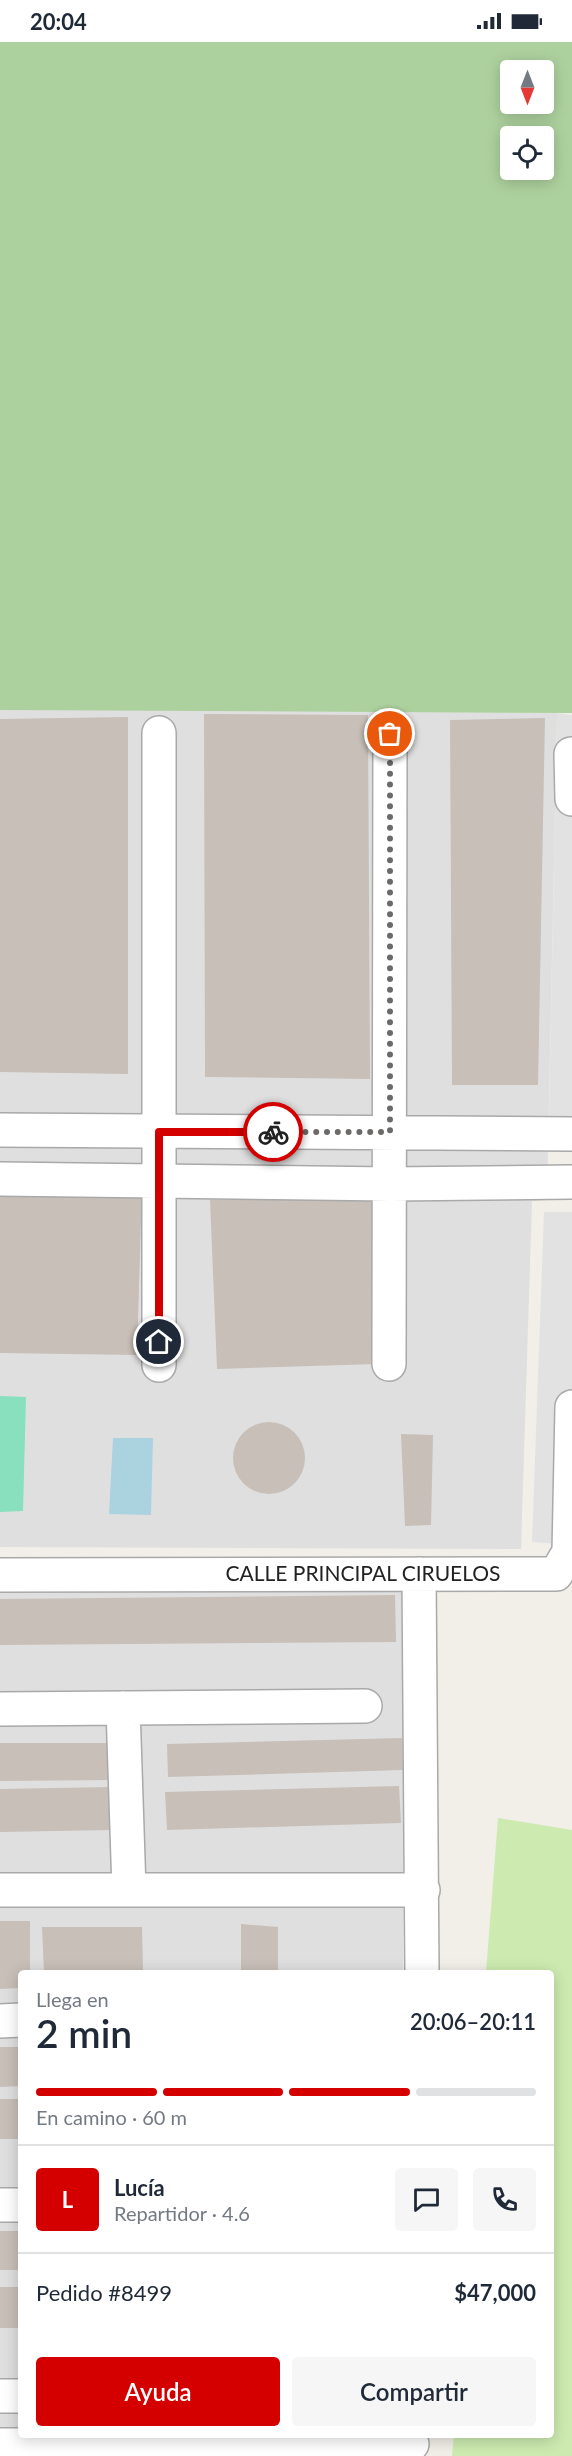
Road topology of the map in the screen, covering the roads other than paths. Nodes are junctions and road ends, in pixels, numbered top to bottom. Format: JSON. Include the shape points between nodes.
{"nodes":[{"id":1,"x":159,"y":733,"type":"dead end"},
{"id":2,"x":390,"y":734,"type":"dead end"},
{"id":3,"x":571,"y":754,"type":"edge"},
{"id":4,"x":572,"y":799,"type":"edge"},
{"id":5,"x":0,"y":1130,"type":"edge"},
{"id":6,"x":159,"y":1132,"type":"junction"},
{"id":7,"x":390,"y":1132,"type":"junction"},
{"id":8,"x":566,"y":1134,"type":"edge"},
{"id":9,"x":0,"y":1179,"type":"edge"},
{"id":10,"x":159,"y":1180,"type":"junction"},
{"id":11,"x":566,"y":1183,"type":"edge"},
{"id":12,"x":390,"y":1184,"type":"junction"},
{"id":13,"x":389,"y":1364,"type":"dead end"},
{"id":14,"x":159,"y":1365,"type":"dead end"},
{"id":15,"x":572,"y":1407,"type":"edge"},
{"id":16,"x":0,"y":1575,"type":"edge"},
{"id":17,"x":419,"y":1575,"type":"junction"},
{"id":18,"x":365,"y":1706,"type":"dead end"},
{"id":19,"x":123,"y":1708,"type":"junction"},
{"id":20,"x":0,"y":1709,"type":"edge"},
{"id":21,"x":0,"y":1890,"type":"edge"},
{"id":22,"x":129,"y":1890,"type":"junction"},
{"id":23,"x":423,"y":1890,"type":"junction"},
{"id":24,"x":422,"y":1970,"type":"edge"},
{"id":25,"x":0,"y":2020,"type":"edge"},
{"id":26,"x":18,"y":2020,"type":"edge"},
{"id":27,"x":0,"y":2205,"type":"edge"},
{"id":28,"x":18,"y":2205,"type":"edge"},
{"id":29,"x":0,"y":2396,"type":"edge"},
{"id":30,"x":18,"y":2396,"type":"edge"},
{"id":31,"x":0,"y":2445,"type":"edge"},
{"id":32,"x":413,"y":2445,"type":"edge"}],
"edges":[{"from":1,"to":6,"type":"street"},
{"from":2,"to":7,"type":"street"},
{"from":3,"to":4,"type":"street"},
{"from":5,"to":6,"type":"street"},
{"from":6,"to":7,"type":"street"},
{"from":6,"to":10,"type":"street"},
{"from":7,"to":8,"type":"street"},
{"from":7,"to":12,"type":"street"},
{"from":8,"to":11,"type":"street"},
{"from":9,"to":10,"type":"street"},
{"from":10,"to":12,"type":"street"},
{"from":10,"to":14,"type":"street"},
{"from":11,"to":12,"type":"street"},
{"from":12,"to":13,"type":"street"},
{"from":15,"to":17,"type":"street","name":"CALLE PRINCIPAL CIRUELOS","via":[[569,1552],[556,1574]]},
{"from":16,"to":17,"type":"street","name":"CALLE PRINCIPAL CIRUELOS"},
{"from":17,"to":23,"type":"street"},
{"from":18,"to":19,"type":"street"},
{"from":19,"to":20,"type":"street"},
{"from":19,"to":22,"type":"street"},
{"from":21,"to":22,"type":"street"},
{"from":22,"to":23,"type":"street"},
{"from":23,"to":24,"type":"street"},
{"from":25,"to":26,"type":"street"},
{"from":27,"to":28,"type":"street"},
{"from":29,"to":30,"type":"street"},
{"from":31,"to":32,"type":"street"}]}
